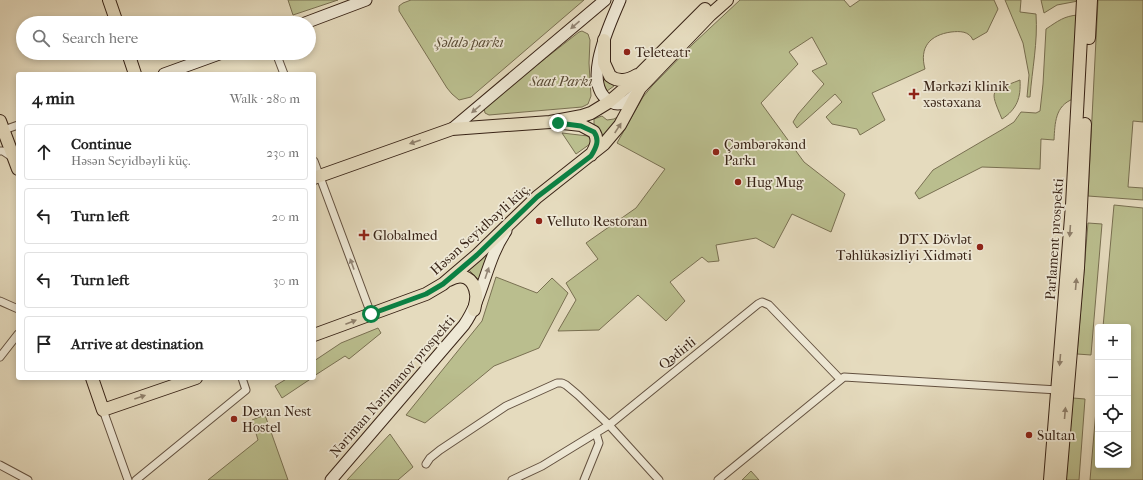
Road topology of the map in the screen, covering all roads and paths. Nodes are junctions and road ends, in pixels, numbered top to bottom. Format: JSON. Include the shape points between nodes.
{"nodes":[{"id":1,"x":109,"y":0,"type":"edge"},
{"id":2,"x":366,"y":0,"type":"edge"},
{"id":3,"x":604,"y":0,"type":"edge"},
{"id":4,"x":620,"y":0,"type":"edge"},
{"id":5,"x":714,"y":0,"type":"edge"},
{"id":6,"x":727,"y":0,"type":"edge"},
{"id":7,"x":1083,"y":0,"type":"edge"},
{"id":8,"x":1091,"y":0,"type":"edge"},
{"id":9,"x":115,"y":16,"type":"edge"},
{"id":10,"x":316,"y":19,"type":"edge"},
{"id":11,"x":604,"y":40,"type":"junction"},
{"id":12,"x":130,"y":60,"type":"edge"},
{"id":13,"x":203,"y":60,"type":"edge"},
{"id":14,"x":279,"y":60,"type":"edge"},
{"id":15,"x":643,"y":71,"type":"junction"},
{"id":16,"x":134,"y":72,"type":"edge"},
{"id":17,"x":170,"y":72,"type":"edge"},
{"id":18,"x":283,"y":72,"type":"edge"},
{"id":19,"x":637,"y":92,"type":"junction"},
{"id":20,"x":610,"y":102,"type":"junction"},
{"id":21,"x":550,"y":122,"type":"junction"},
{"id":22,"x":16,"y":126,"type":"edge"},
{"id":23,"x":1,"y":130,"type":"edge"},
{"id":24,"x":452,"y":130,"type":"junction"},
{"id":25,"x":0,"y":151,"type":"edge"},
{"id":26,"x":591,"y":156,"type":"junction"},
{"id":27,"x":16,"y":164,"type":"edge"},
{"id":28,"x":316,"y":177,"type":"edge"},
{"id":29,"x":514,"y":218,"type":"junction"},
{"id":30,"x":443,"y":284,"type":"junction"},
{"id":31,"x":0,"y":301,"type":"edge"},
{"id":32,"x":16,"y":308,"type":"edge"},
{"id":33,"x":474,"y":310,"type":"junction"},
{"id":34,"x":371,"y":314,"type":"junction"},
{"id":35,"x":316,"y":334,"type":"edge"},
{"id":36,"x":16,"y":337,"type":"edge"},
{"id":37,"x":0,"y":357,"type":"edge"},
{"id":38,"x":93,"y":380,"type":"edge"},
{"id":39,"x":190,"y":380,"type":"edge"},
{"id":40,"x":243,"y":380,"type":"edge"},
{"id":41,"x":840,"y":380,"type":"junction"},
{"id":42,"x":1058,"y":390,"type":"junction"},
{"id":43,"x":103,"y":410,"type":"junction"},
{"id":44,"x":609,"y":425,"type":"junction"},
{"id":45,"x":596,"y":432,"type":"junction"},
{"id":46,"x":426,"y":464,"type":"dead end"},
{"id":47,"x":0,"y":465,"type":"edge"},
{"id":48,"x":28,"y":480,"type":"edge"},
{"id":49,"x":128,"y":480,"type":"edge"},
{"id":50,"x":136,"y":480,"type":"edge"},
{"id":51,"x":331,"y":480,"type":"edge"},
{"id":52,"x":512,"y":480,"type":"edge"},
{"id":53,"x":584,"y":480,"type":"edge"},
{"id":54,"x":659,"y":480,"type":"edge"},
{"id":55,"x":718,"y":480,"type":"edge"},
{"id":56,"x":1050,"y":480,"type":"edge"},
{"id":57,"x":1060,"y":480,"type":"edge"}],
"edges":[{"from":1,"to":9,"type":"main road"},
{"from":2,"to":10,"type":"main road"},
{"from":3,"to":24,"type":"main road","one_way":true},
{"from":4,"to":11,"type":"main road"},
{"from":5,"to":15,"type":"main road"},
{"from":6,"to":19,"type":"main road","name":"Həsən Seyidbəyli küç."},
{"from":7,"to":42,"type":"main road","name":"Parlament prospekti","one_way":true,"via":[[1073,190]]},
{"from":57,"to":8,"type":"main road","name":"Parlament prospekti","one_way":true,"via":[[1078,268]]},
{"from":11,"to":15,"type":"main road","via":[[604,62],[610,76],[617,80],[625,80]]},
{"from":11,"to":20,"type":"main road","via":[[599,58],[598,80],[601,91]]},
{"from":12,"to":16,"type":"main road"},
{"from":13,"to":17,"type":"main road"},
{"from":14,"to":18,"type":"street"},
{"from":15,"to":20,"type":"main road"},
{"from":19,"to":20,"type":"main road","via":[[622,104]]},
{"from":26,"to":19,"type":"main road","name":"Həsən Seyidbəyli küç.","one_way":true,"via":[[616,132]]},
{"from":20,"to":21,"type":"main road","via":[[591,113]]},
{"from":21,"to":24,"type":"main road"},
{"from":21,"to":26,"type":"main road","via":[[581,126],[594,132],[597,140]]},
{"from":22,"to":23,"type":"street"},
{"from":23,"to":27,"type":"main road"},
{"from":24,"to":28,"type":"main road","one_way":true},
{"from":25,"to":27,"type":"street"},
{"from":26,"to":29,"type":"main road","name":"Həsən Seyidbəyli küç."},
{"from":34,"to":28,"type":"street","one_way":true},
{"from":29,"to":30,"type":"main road","name":"Həsən Seyidbəyli küç."},
{"from":33,"to":29,"type":"main road","name":"Nəriman Nərimanov prospekti","one_way":true,"via":[[496,248]]},
{"from":30,"to":33,"type":"main road","via":[[457,276],[467,278],[473,284],[476,295]]},
{"from":30,"to":34,"type":"main road","name":"Həsən Seyidbəyli küç.","via":[[426,294]]},
{"from":31,"to":32,"type":"street"},
{"from":33,"to":51,"type":"main road","name":"Nəriman Nərimanov prospekti","via":[[464,325]]},
{"from":35,"to":34,"type":"main road","name":"Həsən Seyidbəyli küç.","one_way":true},
{"from":36,"to":37,"type":"street"},
{"from":38,"to":43,"type":"main road"},
{"from":43,"to":39,"type":"main road","one_way":true},
{"from":40,"to":50,"type":"street","via":[[246,390]]},
{"from":41,"to":42,"type":"street","via":[[850,376]]},
{"from":41,"to":44,"type":"street","name":"Qədirli","via":[[769,305],[762,302]]},
{"from":41,"to":55,"type":"street"},
{"from":42,"to":56,"type":"main road","name":"Parlament prospekti"},
{"from":43,"to":49,"type":"street"},
{"from":44,"to":45,"type":"street","name":"Qədirli"},
{"from":44,"to":46,"type":"street","via":[[566,385],[557,383],[506,406],[440,450]]},
{"from":44,"to":54,"type":"street"},
{"from":45,"to":52,"type":"street","name":"Qədirli","via":[[542,466]]},
{"from":45,"to":53,"type":"street","via":[[599,443]]},
{"from":47,"to":48,"type":"street"}]}
